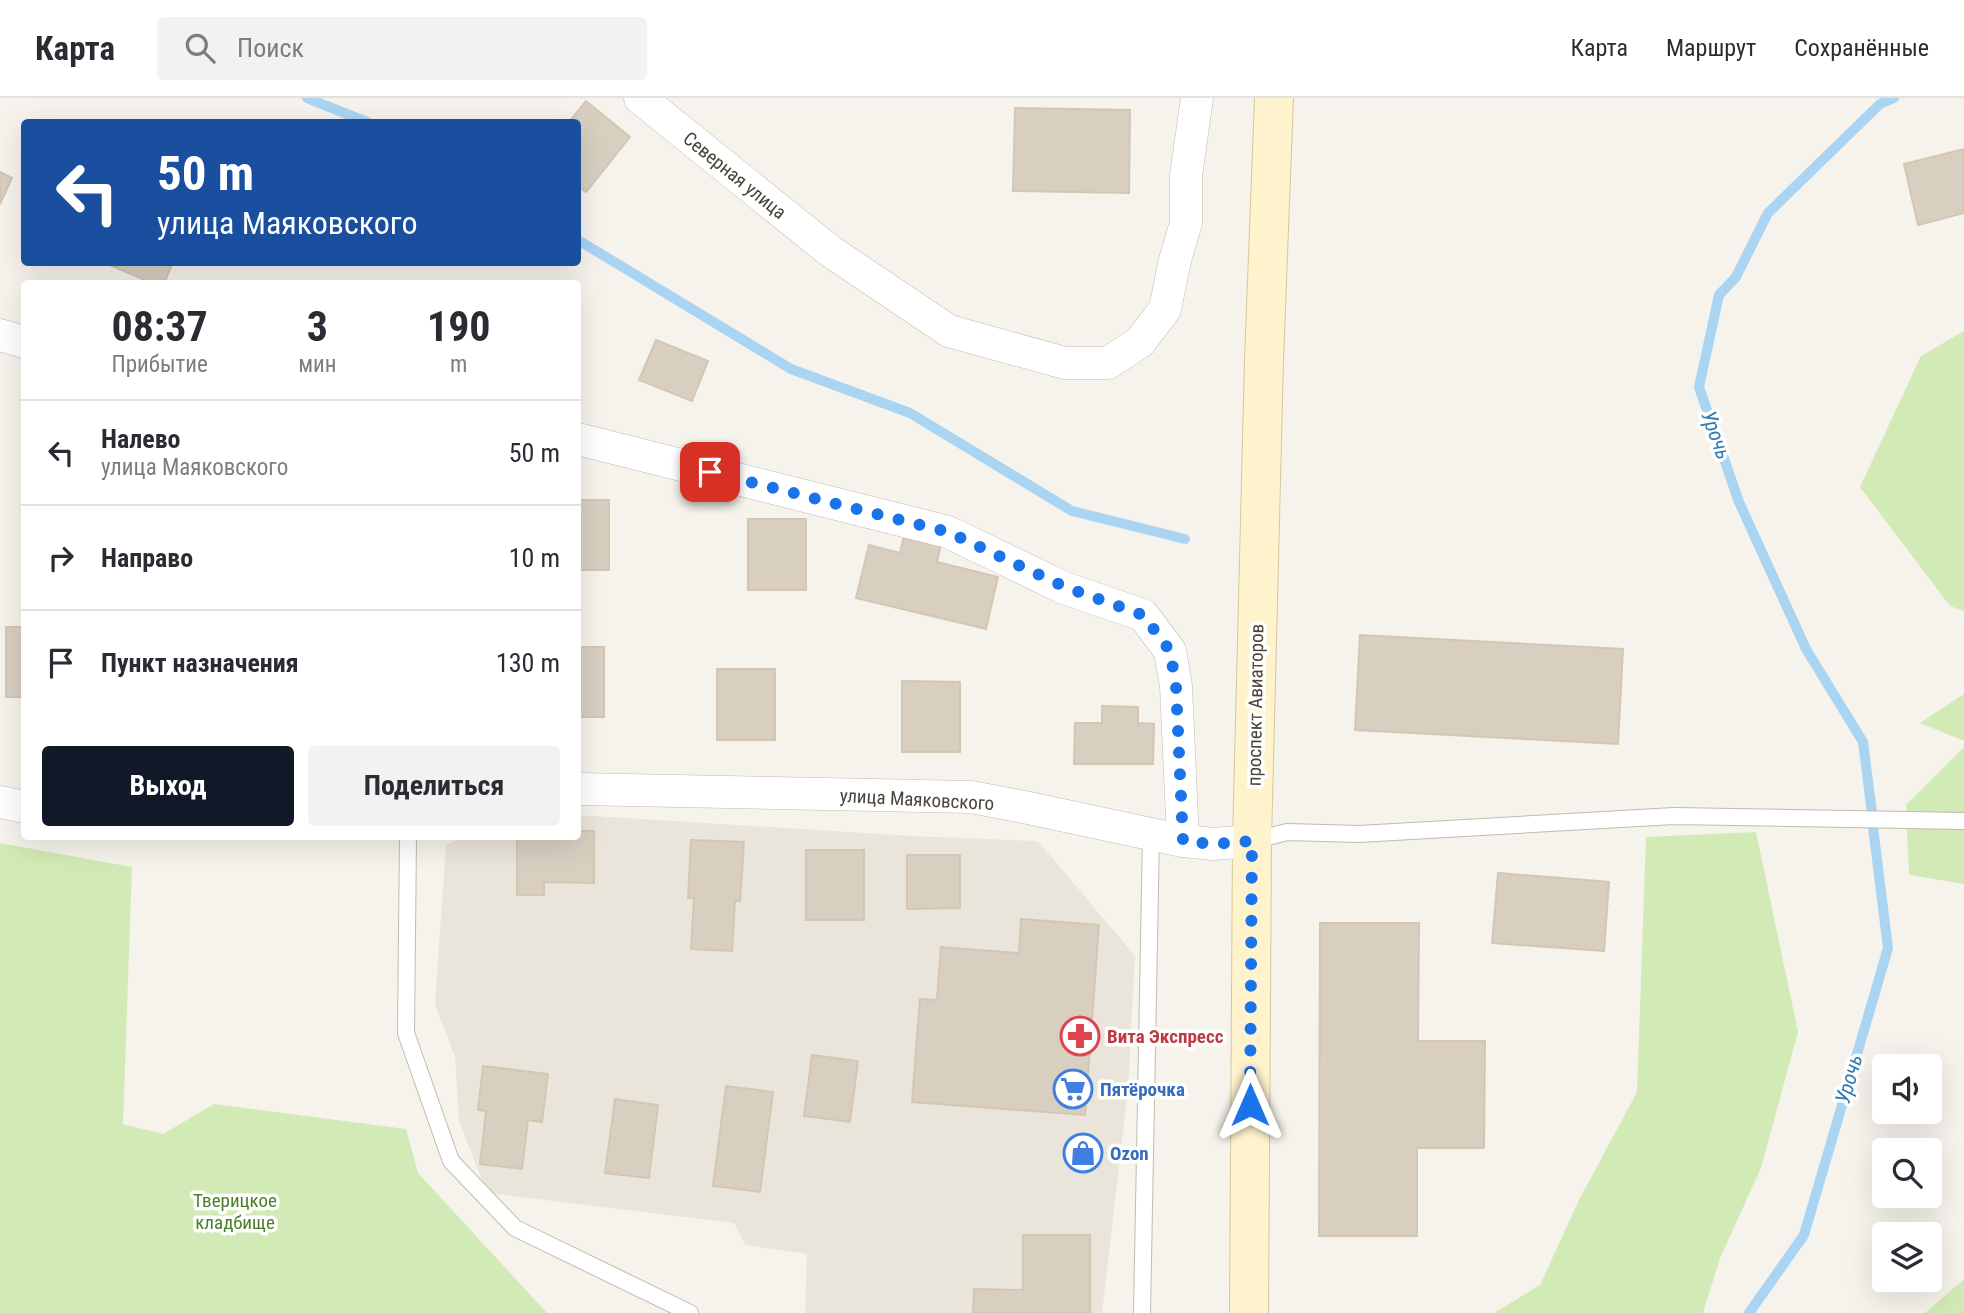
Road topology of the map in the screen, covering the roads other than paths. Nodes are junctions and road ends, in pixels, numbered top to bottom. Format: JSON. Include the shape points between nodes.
{"nodes":[{"id":1,"x":640,"y":98,"type":"edge"},
{"id":2,"x":1197,"y":98,"type":"edge"},
{"id":3,"x":1274,"y":98,"type":"edge"},
{"id":4,"x":0,"y":335,"type":"edge"},
{"id":5,"x":21,"y":341,"type":"edge"},
{"id":6,"x":581,"y":440,"type":"edge"},
{"id":7,"x":581,"y":789,"type":"edge"},
{"id":8,"x":0,"y":802,"type":"edge"},
{"id":9,"x":21,"y":806,"type":"edge"},
{"id":10,"x":1964,"y":821,"type":"edge"},
{"id":11,"x":1151,"y":834,"type":"junction"},
{"id":12,"x":408,"y":840,"type":"edge"},
{"id":13,"x":1183,"y":841,"type":"junction"},
{"id":14,"x":1252,"y":841,"type":"junction"},
{"id":15,"x":690,"y":1313,"type":"edge"},
{"id":16,"x":1142,"y":1313,"type":"edge"},
{"id":17,"x":1249,"y":1313,"type":"edge"}],
"edges":[{"from":1,"to":2,"type":"street","name":"Северная улица","via":[[830,251],[949,331],[1065,363],[1108,363],[1140,342],[1165,309],[1186,223],[1186,176]]},
{"from":3,"to":14,"type":"street","name":"проспект Авиаторов"},
{"from":4,"to":5,"type":"street"},
{"from":6,"to":13,"type":"street","via":[[948,532],[1065,587],[1143,615],[1170,651],[1176,686]]},
{"from":7,"to":11,"type":"street","name":"улица Маяковского","via":[[971,797]]},
{"from":8,"to":9,"type":"street"},
{"from":10,"to":14,"type":"lane","via":[[1674,816],[1359,834],[1287,832]]},
{"from":11,"to":13,"type":"street","name":"улица Маяковского"},
{"from":11,"to":16,"type":"lane"},
{"from":12,"to":15,"type":"lane","via":[[406,1033],[452,1161],[515,1228]]},
{"from":13,"to":14,"type":"street","name":"улица Маяковского"},
{"from":14,"to":17,"type":"street","name":"проспект Авиаторов"}]}
